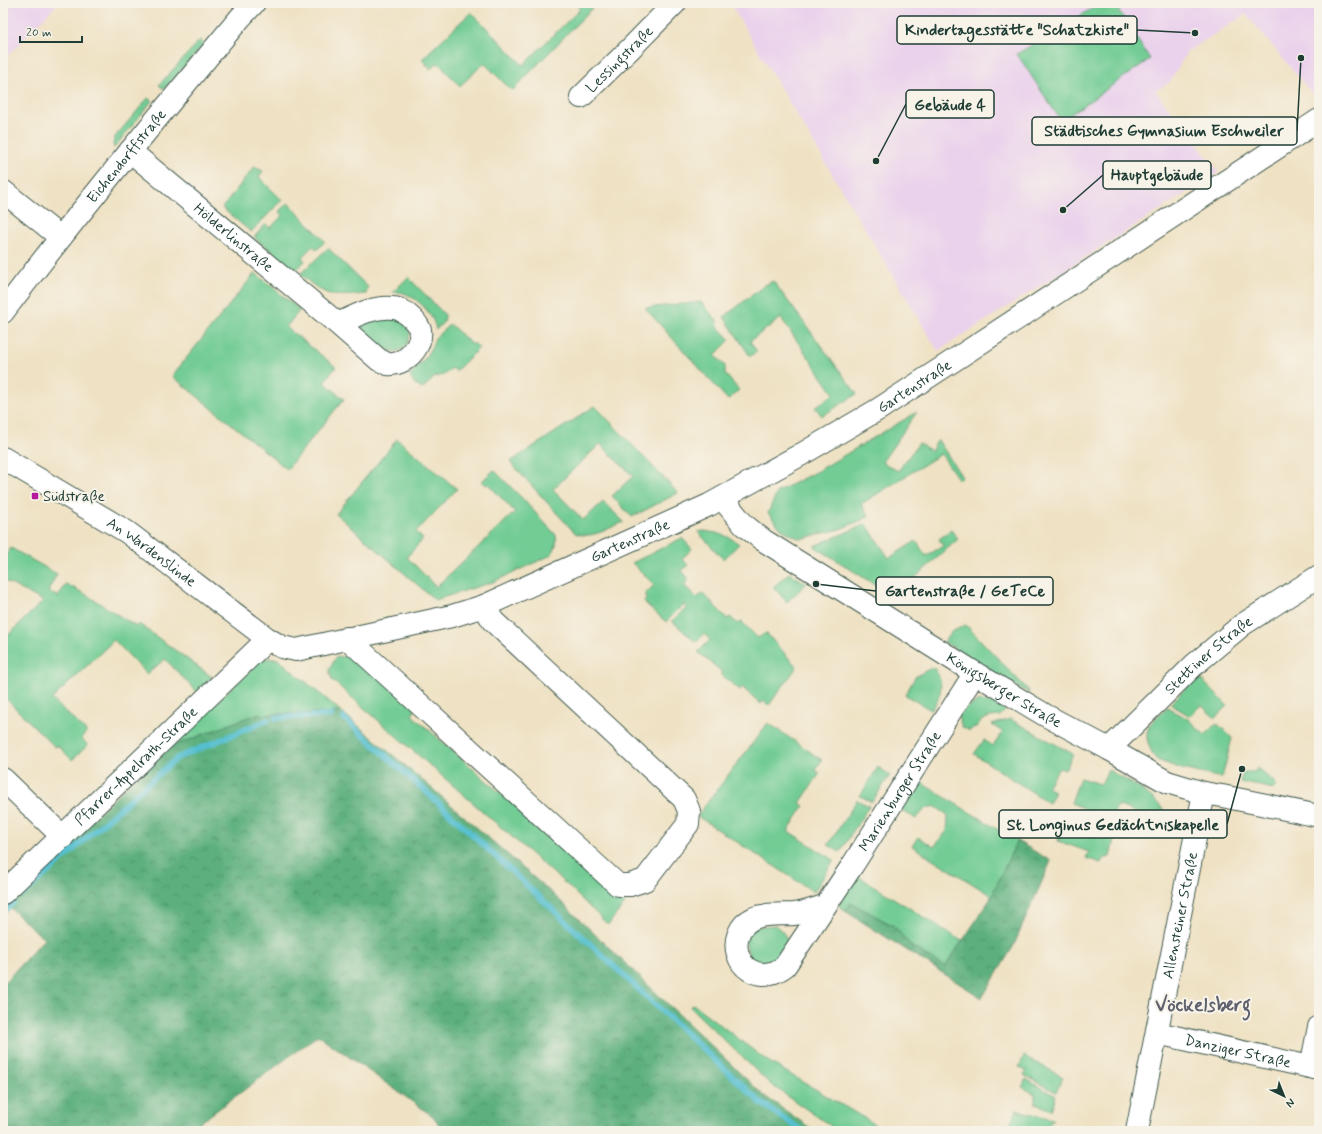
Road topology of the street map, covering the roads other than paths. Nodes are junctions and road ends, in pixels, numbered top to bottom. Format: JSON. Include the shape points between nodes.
{"nodes":[{"id":1,"x":675,"y":3,"type":"edge"},
{"id":2,"x":245,"y":6,"type":"edge"},
{"id":3,"x":581,"y":97,"type":"dead end"},
{"id":4,"x":1319,"y":120,"type":"edge"},
{"id":5,"x":130,"y":150,"type":"junction"},
{"id":6,"x":3,"y":191,"type":"edge"},
{"id":7,"x":60,"y":237,"type":"junction"},
{"id":8,"x":3,"y":312,"type":"edge"},
{"id":9,"x":338,"y":324,"type":"dead end"},
{"id":10,"x":3,"y":458,"type":"edge"},
{"id":11,"x":722,"y":498,"type":"junction"},
{"id":12,"x":1319,"y":576,"type":"edge"},
{"id":13,"x":484,"y":606,"type":"junction"},
{"id":14,"x":346,"y":638,"type":"junction"},
{"id":15,"x":268,"y":639,"type":"junction"},
{"id":16,"x":296,"y":650,"type":"joint"},
{"id":17,"x":975,"y":673,"type":"junction"},
{"id":18,"x":1109,"y":749,"type":"junction"},
{"id":19,"x":3,"y":779,"type":"edge"},
{"id":20,"x":1204,"y":793,"type":"junction"},
{"id":21,"x":1319,"y":816,"type":"edge"},
{"id":22,"x":63,"y":837,"type":"junction"},
{"id":23,"x":3,"y":893,"type":"edge"},
{"id":24,"x":824,"y":906,"type":"dead end"},
{"id":25,"x":1319,"y":1027,"type":"edge"},
{"id":26,"x":1158,"y":1034,"type":"junction"},
{"id":27,"x":1315,"y":1068,"type":"edge"},
{"id":28,"x":1137,"y":1131,"type":"edge"}],
"edges":[{"from":1,"to":3,"type":"street","name":"Lessingstraße"},
{"from":2,"to":5,"type":"street","name":"Eichendorffstraße"},
{"from":4,"to":11,"type":"street","name":"Gartenstraße","via":[[879,409]]},
{"from":5,"to":7,"type":"street","name":"Eichendorffstraße"},
{"from":5,"to":9,"type":"street","name":"Hölderlinstraße"},
{"from":6,"to":7,"type":"street"},
{"from":7,"to":8,"type":"street","name":"Eichendorffstraße"},
{"from":10,"to":15,"type":"street","name":"An Wardenslinde","via":[[127,532]]},
{"from":11,"to":13,"type":"street","name":"Gartenstraße"},
{"from":11,"to":17,"type":"street","name":"Königsberger Straße","via":[[744,525],[763,540]]},
{"from":12,"to":18,"type":"street","name":"Stettiner Straße","via":[[1242,624],[1194,665]]},
{"from":13,"to":14,"type":"street","name":"Gartenstraße","via":[[452,616]]},
{"from":13,"to":14,"type":"street","via":[[493,621],[684,799],[689,811],[688,824],[645,880],[630,885],[618,885]]},
{"from":14,"to":16,"type":"street","name":"Gartenstraße"},
{"from":15,"to":16,"type":"street","name":"An Wardenslinde","via":[[282,647]]},
{"from":15,"to":22,"type":"street","name":"Pfarrer-Appelrath-Straße"},
{"from":17,"to":18,"type":"street","name":"Königsberger Straße"},
{"from":17,"to":24,"type":"street","name":"Marienburger Straße"},
{"from":18,"to":20,"type":"street","name":"Königsberger Straße","via":[[1167,782]]},
{"from":19,"to":22,"type":"street"},
{"from":20,"to":21,"type":"street","name":"Königsberger Straße"},
{"from":20,"to":26,"type":"street","name":"Allensteiner Straße"},
{"from":22,"to":23,"type":"street","name":"Pfarrer-Appelrath-Straße"},
{"from":25,"to":27,"type":"street"},
{"from":26,"to":27,"type":"street","name":"Danziger Straße"},
{"from":26,"to":28,"type":"street","name":"Allensteiner Straße"}]}
